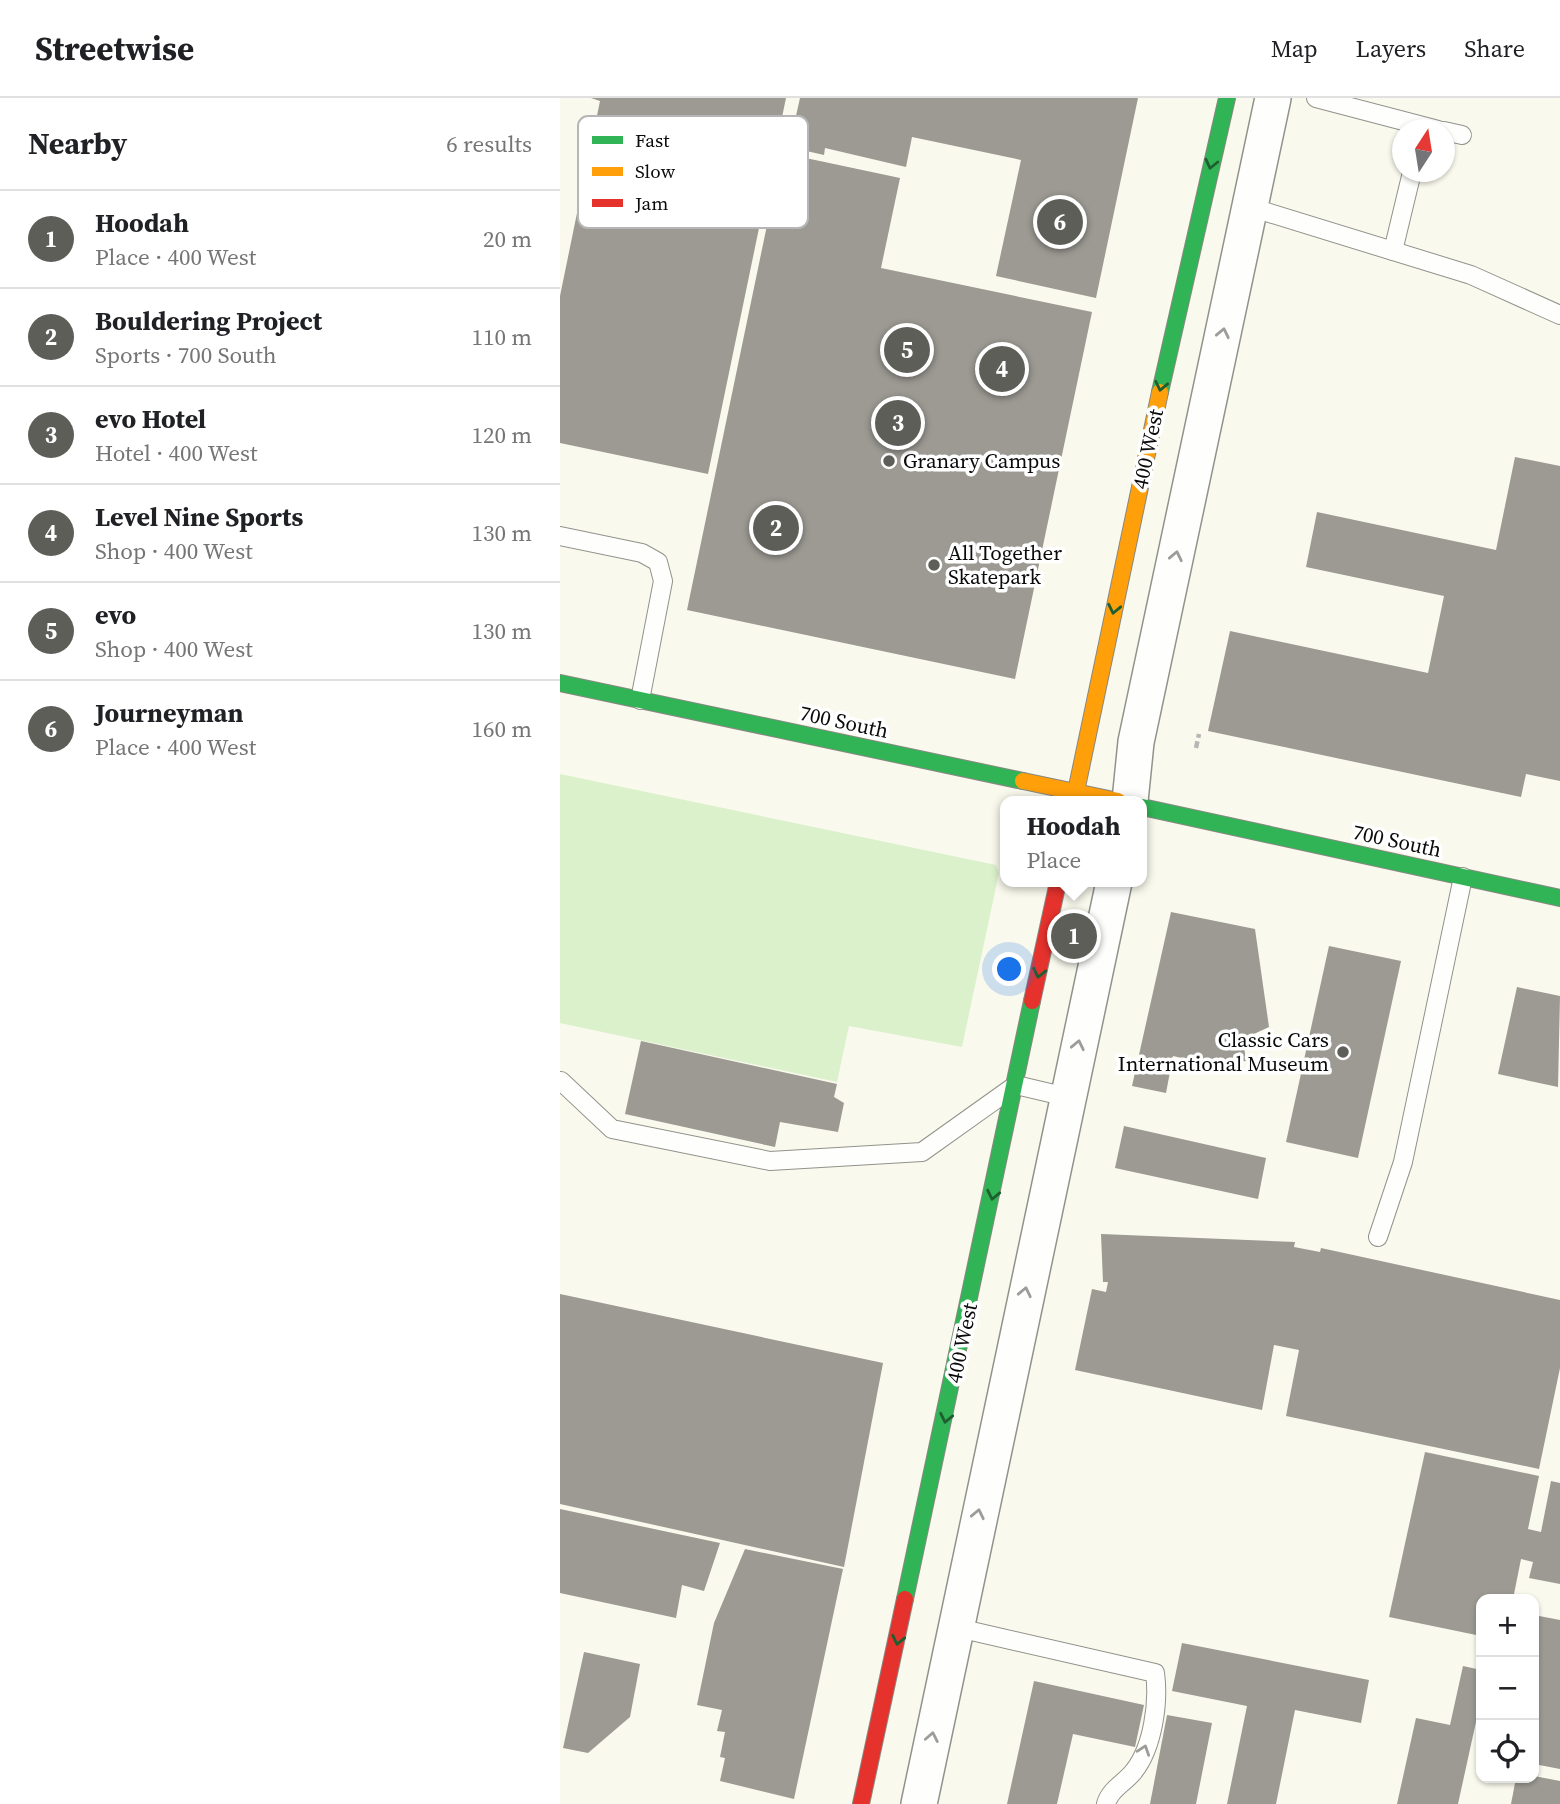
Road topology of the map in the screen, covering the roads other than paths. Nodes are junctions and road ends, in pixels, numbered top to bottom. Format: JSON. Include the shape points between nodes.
{"nodes":[{"id":1,"x":1227,"y":98,"type":"edge"},
{"id":2,"x":1273,"y":98,"type":"edge"},
{"id":3,"x":1316,"y":98,"type":"edge"},
{"id":4,"x":1394,"y":119,"type":"edge"},
{"id":5,"x":1410,"y":182,"type":"edge"},
{"id":6,"x":1250,"y":207,"type":"junction"},
{"id":7,"x":1393,"y":251,"type":"junction"},
{"id":8,"x":1560,"y":315,"type":"edge"},
{"id":9,"x":560,"y":536,"type":"edge"},
{"id":10,"x":560,"y":683,"type":"edge"},
{"id":11,"x":639,"y":700,"type":"junction"},
{"id":12,"x":1071,"y":796,"type":"edge"},
{"id":13,"x":1075,"y":796,"type":"edge"},
{"id":14,"x":1131,"y":796,"type":"edge"},
{"id":15,"x":1147,"y":808,"type":"edge"},
{"id":16,"x":1463,"y":877,"type":"junction"},
{"id":17,"x":1057,"y":887,"type":"edge"},
{"id":18,"x":1113,"y":887,"type":"edge"},
{"id":19,"x":1560,"y":898,"type":"edge"},
{"id":20,"x":561,"y":1081,"type":"edge"},
{"id":21,"x":1016,"y":1085,"type":"junction"},
{"id":22,"x":1067,"y":1097,"type":"junction"},
{"id":23,"x":1378,"y":1237,"type":"dead end"},
{"id":24,"x":954,"y":1627,"type":"junction"},
{"id":25,"x":861,"y":1804,"type":"edge"},
{"id":26,"x":919,"y":1804,"type":"edge"},
{"id":27,"x":1106,"y":1804,"type":"edge"}],
"edges":[{"from":1,"to":13,"type":"street","name":"400 West","one_way":true},
{"from":2,"to":6,"type":"street"},
{"from":3,"to":4,"type":"lane"},
{"from":5,"to":7,"type":"lane"},
{"from":6,"to":7,"type":"lane"},
{"from":14,"to":6,"type":"street","one_way":true,"via":[[1136,742]]},
{"from":7,"to":8,"type":"lane","via":[[1471,275]]},
{"from":9,"to":11,"type":"lane","via":[[642,553],[658,562],[663,581]]},
{"from":10,"to":11,"type":"street","name":"700 South"},
{"from":11,"to":12,"type":"street","name":"700 South"},
{"from":15,"to":16,"type":"street","name":"700 South"},
{"from":16,"to":19,"type":"street","name":"700 South"},
{"from":16,"to":23,"type":"lane","via":[[1403,1162]]},
{"from":17,"to":21,"type":"street","name":"400 West","one_way":true},
{"from":22,"to":18,"type":"street","one_way":true},
{"from":20,"to":21,"type":"lane","via":[[612,1129],[770,1161],[922,1152]]},
{"from":21,"to":22,"type":"lane"},
{"from":21,"to":25,"type":"street","name":"400 West","one_way":true},
{"from":24,"to":22,"type":"street","one_way":true},
{"from":26,"to":24,"type":"street","one_way":true},
{"from":27,"to":24,"type":"lane","one_way":true,"via":[[1108,1795],[1134,1771],[1144,1754],[1157,1692],[1155,1673]]}]}
